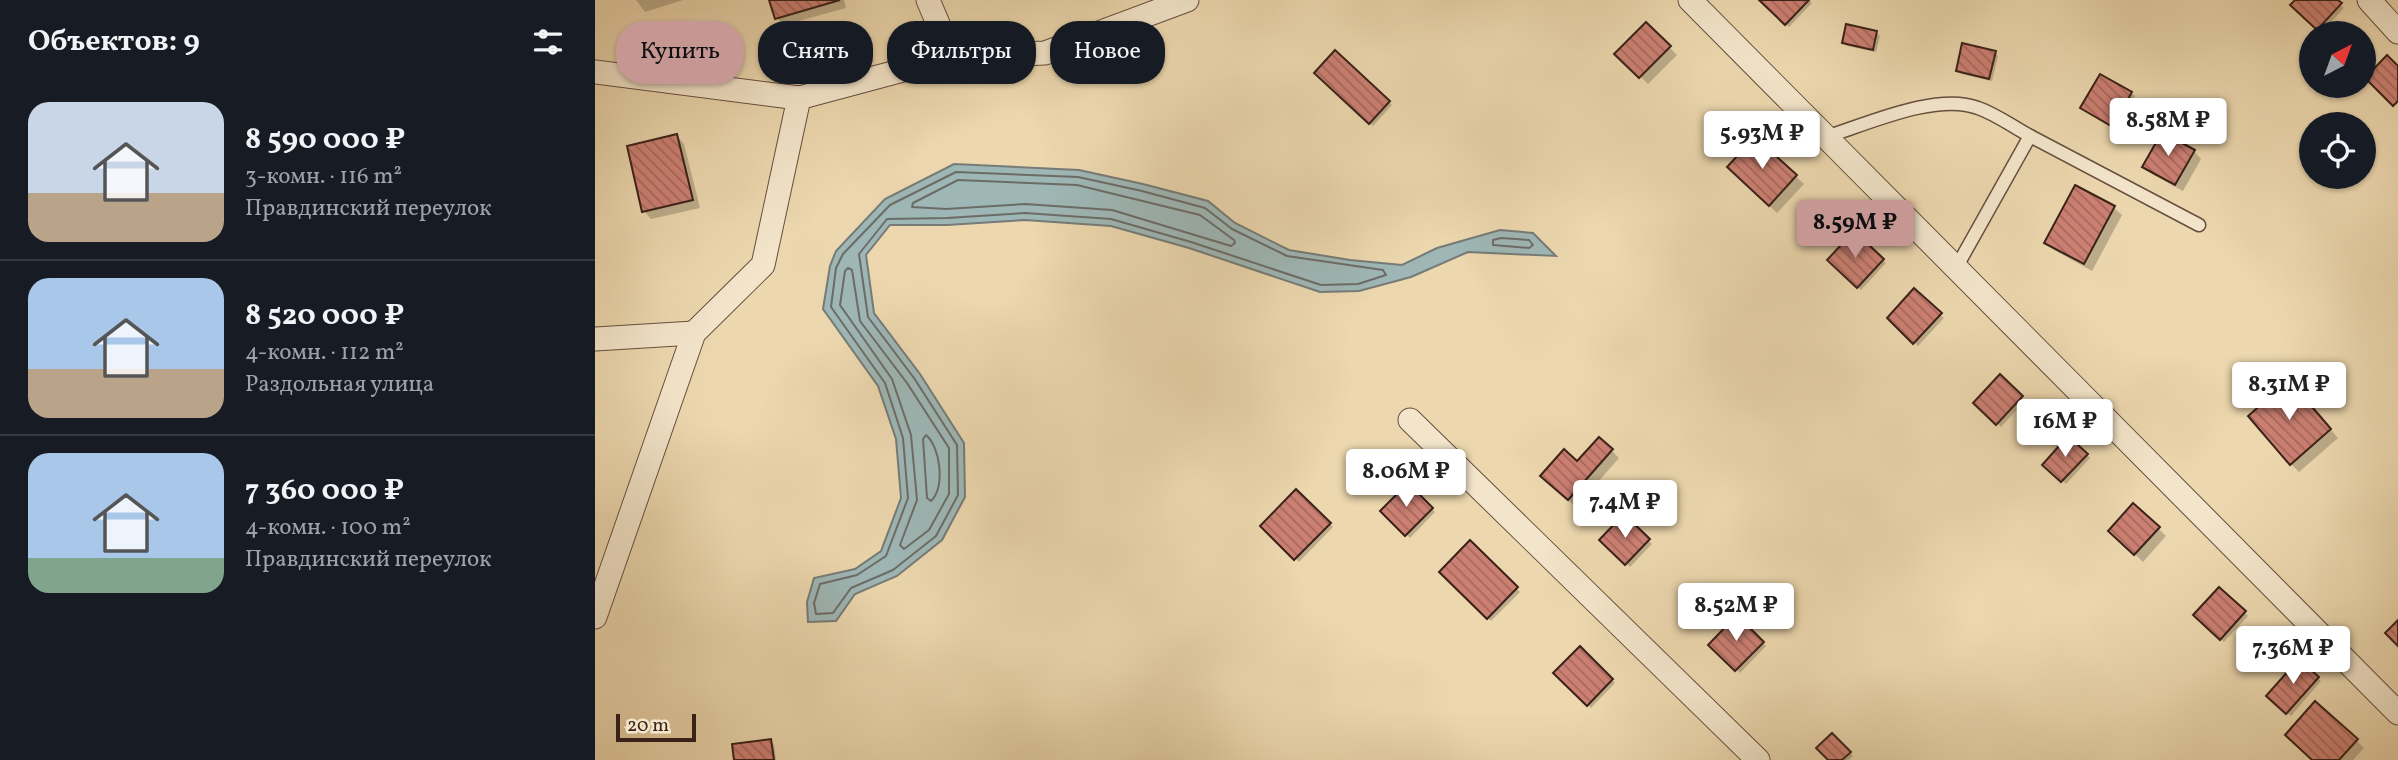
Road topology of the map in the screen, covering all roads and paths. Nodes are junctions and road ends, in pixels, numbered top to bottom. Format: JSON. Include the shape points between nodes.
{"nodes":[{"id":1,"x":928,"y":0,"type":"edge"},
{"id":2,"x":1690,"y":0,"type":"edge"},
{"id":3,"x":2369,"y":0,"type":"edge"},
{"id":4,"x":1171,"y":3,"type":"edge"},
{"id":5,"x":937,"y":21,"type":"edge"},
{"id":6,"x":2398,"y":32,"type":"edge"},
{"id":7,"x":1036,"y":53,"type":"edge"},
{"id":8,"x":595,"y":72,"type":"edge"},
{"id":9,"x":887,"y":74,"type":"edge"},
{"id":10,"x":799,"y":98,"type":"junction"},
{"id":11,"x":2030,"y":136,"type":"junction"},
{"id":12,"x":1826,"y":137,"type":"junction"},
{"id":13,"x":2199,"y":225,"type":"dead end"},
{"id":14,"x":1956,"y":268,"type":"junction"},
{"id":15,"x":694,"y":333,"type":"junction"},
{"id":16,"x":595,"y":339,"type":"edge"},
{"id":17,"x":1410,"y":420,"type":"dead end"},
{"id":18,"x":595,"y":617,"type":"edge"},
{"id":19,"x":2398,"y":713,"type":"edge"},
{"id":20,"x":1758,"y":760,"type":"edge"}],
"edges":[{"from":1,"to":5,"type":"street"},
{"from":2,"to":12,"type":"street"},
{"from":3,"to":6,"type":"street"},
{"from":4,"to":7,"type":"street"},
{"from":8,"to":10,"type":"street"},
{"from":9,"to":10,"type":"street"},
{"from":10,"to":15,"type":"street","via":[[763,265]]},
{"from":11,"to":12,"type":"lane","via":[[1978,108],[1944,103]]},
{"from":11,"to":13,"type":"lane"},
{"from":11,"to":14,"type":"lane"},
{"from":12,"to":14,"type":"street"},
{"from":14,"to":19,"type":"street"},
{"from":15,"to":16,"type":"street"},
{"from":15,"to":18,"type":"street"},
{"from":17,"to":20,"type":"street"}]}
